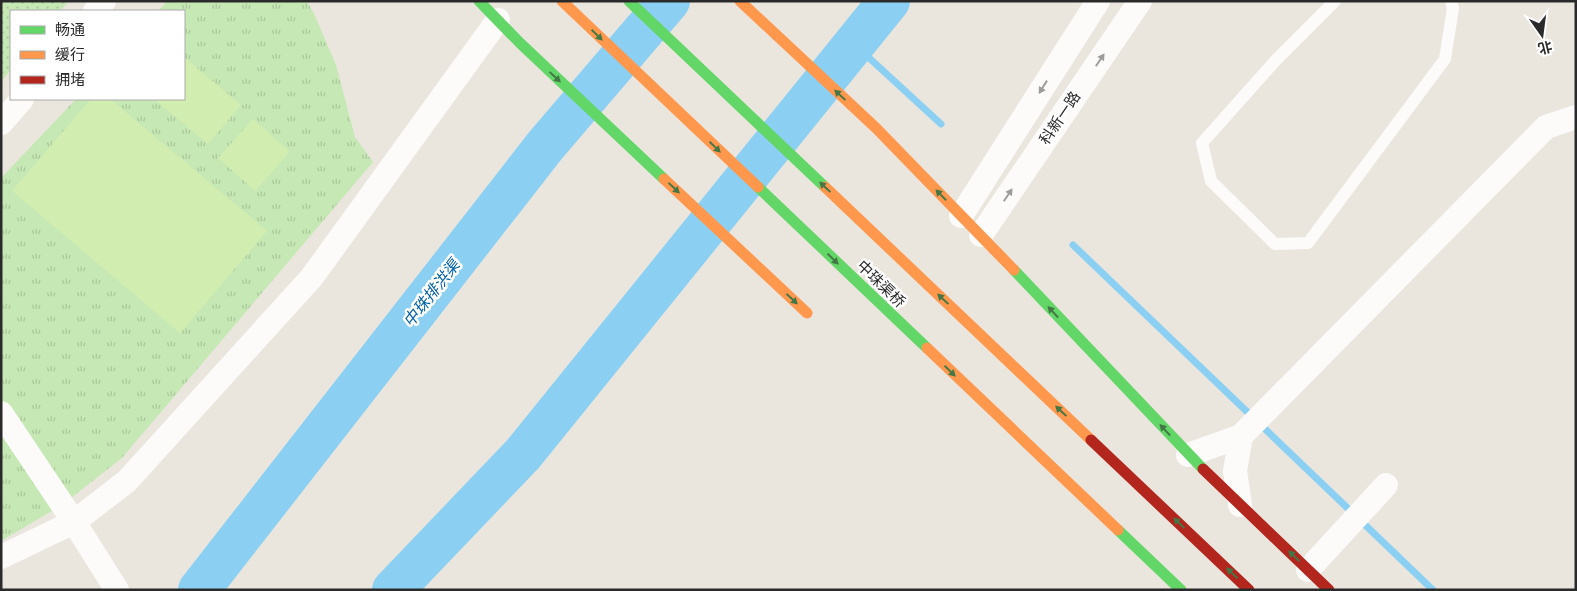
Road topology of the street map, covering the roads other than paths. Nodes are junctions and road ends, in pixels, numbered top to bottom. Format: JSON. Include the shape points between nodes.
{"nodes":[{"id":1,"x":479,"y":1,"type":"edge"},
{"id":2,"x":562,"y":1,"type":"edge"},
{"id":3,"x":629,"y":1,"type":"edge"},
{"id":4,"x":740,"y":1,"type":"edge"},
{"id":5,"x":1098,"y":1,"type":"edge"},
{"id":6,"x":1140,"y":1,"type":"edge"},
{"id":7,"x":1335,"y":1,"type":"edge"},
{"id":8,"x":1451,"y":1,"type":"edge"},
{"id":9,"x":498,"y":20,"type":"junction"},
{"id":10,"x":21,"y":100,"type":"edge"},
{"id":11,"x":1576,"y":117,"type":"edge"},
{"id":12,"x":1,"y":123,"type":"edge"},
{"id":13,"x":961,"y":216,"type":"junction"},
{"id":14,"x":981,"y":235,"type":"junction"},
{"id":15,"x":807,"y":313,"type":"dead end"},
{"id":16,"x":1,"y":413,"type":"edge"},
{"id":17,"x":1241,"y":436,"type":"junction"},
{"id":18,"x":1188,"y":454,"type":"junction"},
{"id":19,"x":1386,"y":485,"type":"dead end"},
{"id":20,"x":1240,"y":505,"type":"junction"},
{"id":21,"x":74,"y":522,"type":"junction"},
{"id":22,"x":1,"y":557,"type":"edge"},
{"id":23,"x":1308,"y":570,"type":"junction"},
{"id":24,"x":117,"y":590,"type":"edge"},
{"id":25,"x":1181,"y":590,"type":"edge"},
{"id":26,"x":1249,"y":590,"type":"edge"},
{"id":27,"x":1329,"y":590,"type":"edge"}],
"edges":[{"from":1,"to":9,"type":"main road"},
{"from":2,"to":25,"type":"main road","name":"中珠渠桥","one_way":true},
{"from":26,"to":3,"type":"main road","one_way":true},
{"from":13,"to":4,"type":"main road","one_way":true,"via":[[876,128]]},
{"from":5,"to":13,"type":"street","name":"科新一路","one_way":true},
{"from":14,"to":6,"type":"street","name":"科新一路","one_way":true},
{"from":7,"to":8,"type":"lane","via":[[1276,60],[1202,143],[1212,181],[1275,244],[1308,243],[1445,59],[1453,8]]},
{"from":9,"to":15,"type":"main road","one_way":true},
{"from":9,"to":21,"type":"street","via":[[312,277],[127,481]]},
{"from":10,"to":12,"type":"street"},
{"from":11,"to":17,"type":"street","via":[[1546,127]]},
{"from":13,"to":14,"type":"main road"},
{"from":18,"to":14,"type":"main road","one_way":true},
{"from":16,"to":21,"type":"street"},
{"from":17,"to":18,"type":"street"},
{"from":17,"to":20,"type":"street","via":[[1235,471]]},
{"from":18,"to":20,"type":"main road"},
{"from":19,"to":23,"type":"street"},
{"from":23,"to":20,"type":"main road","one_way":true},
{"from":21,"to":22,"type":"street"},
{"from":21,"to":24,"type":"street"},
{"from":23,"to":27,"type":"main road"}]}
